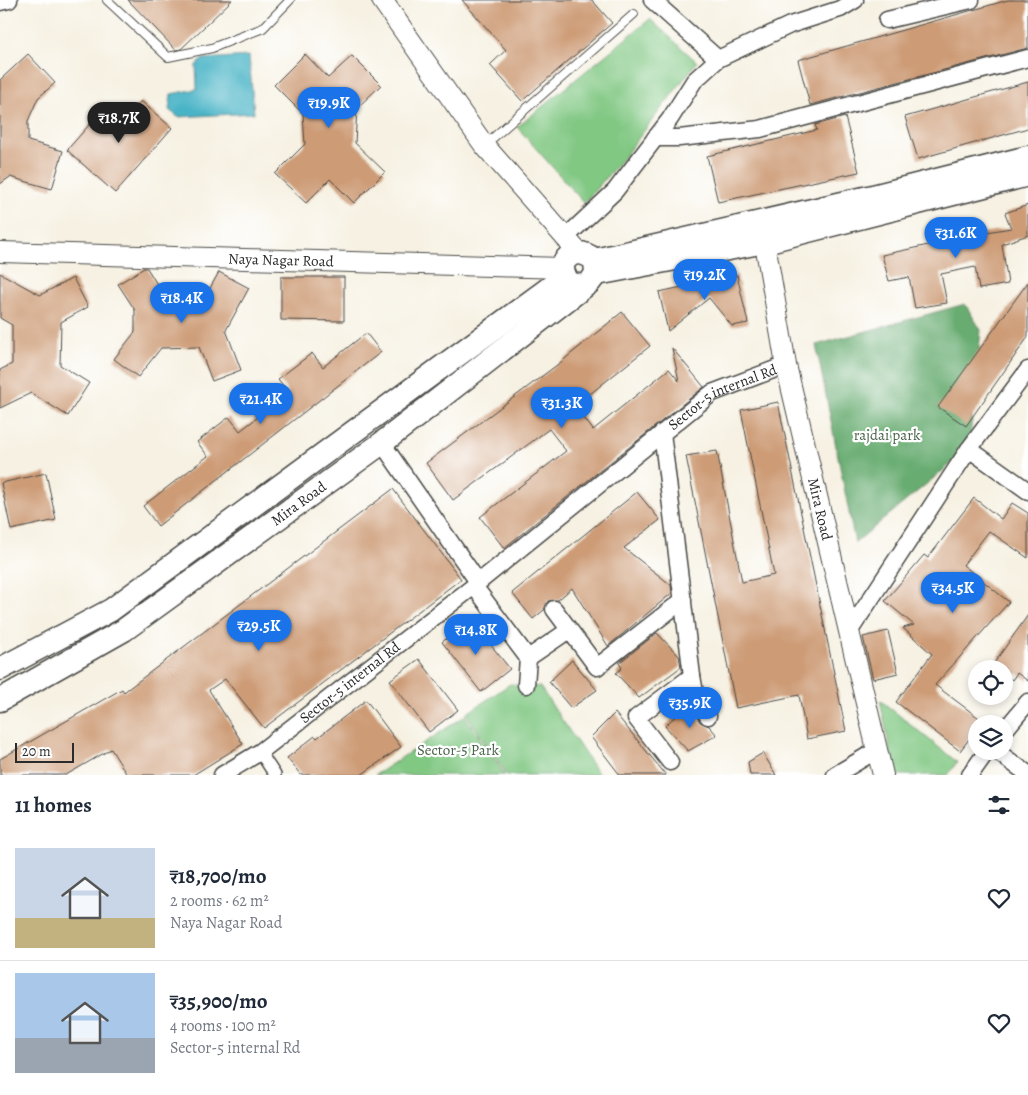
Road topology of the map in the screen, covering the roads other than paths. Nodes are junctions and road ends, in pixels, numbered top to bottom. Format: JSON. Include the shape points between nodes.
{"nodes":[{"id":1,"x":9,"y":0,"type":"edge"},
{"id":2,"x":107,"y":0,"type":"edge"},
{"id":3,"x":290,"y":0,"type":"edge"},
{"id":4,"x":382,"y":0,"type":"edge"},
{"id":5,"x":652,"y":0,"type":"edge"},
{"id":6,"x":856,"y":0,"type":"edge"},
{"id":7,"x":971,"y":0,"type":"edge"},
{"id":8,"x":0,"y":2,"type":"edge"},
{"id":9,"x":634,"y":14,"type":"dead end"},
{"id":10,"x":887,"y":20,"type":"dead end"},
{"id":11,"x":1028,"y":58,"type":"edge"},
{"id":12,"x":718,"y":59,"type":"junction"},
{"id":13,"x":655,"y":138,"type":"junction"},
{"id":14,"x":484,"y":145,"type":"junction"},
{"id":15,"x":1028,"y":157,"type":"edge"},
{"id":16,"x":1028,"y":176,"type":"edge"},
{"id":17,"x":763,"y":232,"type":"junction"},
{"id":18,"x":0,"y":252,"type":"edge"},
{"id":19,"x":578,"y":265,"type":"junction"},
{"id":20,"x":786,"y":365,"type":"junction"},
{"id":21,"x":1028,"y":370,"type":"edge"},
{"id":22,"x":662,"y":433,"type":"junction"},
{"id":23,"x":382,"y":443,"type":"junction"},
{"id":24,"x":969,"y":449,"type":"junction"},
{"id":25,"x":1028,"y":491,"type":"edge"},
{"id":26,"x":476,"y":584,"type":"junction"},
{"id":27,"x":683,"y":600,"type":"junction"},
{"id":28,"x":554,"y":609,"type":"dead end"},
{"id":29,"x":569,"y":630,"type":"junction"},
{"id":30,"x":849,"y":632,"type":"junction"},
{"id":31,"x":528,"y":658,"type":"junction"},
{"id":32,"x":0,"y":669,"type":"edge"},
{"id":33,"x":692,"y":676,"type":"junction"},
{"id":34,"x":526,"y":685,"type":"dead end"},
{"id":35,"x":0,"y":700,"type":"edge"},
{"id":36,"x":1028,"y":702,"type":"edge"},
{"id":37,"x":708,"y":716,"type":"dead end"},
{"id":38,"x":1013,"y":720,"type":"edge"},
{"id":39,"x":877,"y":750,"type":"junction"},
{"id":40,"x":260,"y":752,"type":"junction"},
{"id":41,"x":981,"y":760,"type":"edge"},
{"id":42,"x":1009,"y":760,"type":"edge"},
{"id":43,"x":670,"y":762,"type":"dead end"},
{"id":44,"x":1028,"y":774,"type":"edge"},
{"id":45,"x":222,"y":775,"type":"edge"},
{"id":46,"x":275,"y":775,"type":"edge"},
{"id":47,"x":835,"y":775,"type":"edge"},
{"id":48,"x":883,"y":775,"type":"edge"},
{"id":49,"x":970,"y":775,"type":"edge"}],
"edges":[{"from":1,"to":8,"type":"street"},
{"from":2,"to":3,"type":"lane","via":[[168,57],[212,48],[263,28]]},
{"from":4,"to":14,"type":"street"},
{"from":5,"to":12,"type":"street"},
{"from":6,"to":12,"type":"street","via":[[840,9],[790,25]]},
{"from":7,"to":10,"type":"street"},
{"from":9,"to":14,"type":"lane"},
{"from":11,"to":13,"type":"street","via":[[760,129]]},
{"from":12,"to":13,"type":"street","via":[[694,81]]},
{"from":13,"to":19,"type":"street","via":[[615,191]]},
{"from":14,"to":19,"type":"street"},
{"from":15,"to":17,"type":"main road","name":"Mira Road"},
{"from":16,"to":17,"type":"main road","name":"Mira Road"},
{"from":17,"to":19,"type":"main road","name":"Mira Road"},
{"from":17,"to":20,"type":"street","name":"Mira Road"},
{"from":18,"to":19,"type":"street","name":"Naya Nagar Road"},
{"from":19,"to":23,"type":"main road","name":"Mira Road"},
{"from":19,"to":32,"type":"main road","name":"Mira Road","via":[[111,610]]},
{"from":20,"to":22,"type":"street","name":"Sector-5 internal Rd","via":[[712,393]]},
{"from":20,"to":30,"type":"street","name":"Mira Road"},
{"from":21,"to":24,"type":"street"},
{"from":22,"to":26,"type":"street","name":"Sector-5 internal Rd"},
{"from":22,"to":27,"type":"street","name":"Sector-5 internal Rd"},
{"from":23,"to":26,"type":"street"},
{"from":23,"to":35,"type":"main road","name":"Mira Road","via":[[124,630]]},
{"from":24,"to":25,"type":"street"},
{"from":24,"to":30,"type":"street"},
{"from":26,"to":31,"type":"street"},
{"from":26,"to":40,"type":"street","name":"Sector-5 internal Rd"},
{"from":27,"to":29,"type":"street","via":[[596,667]]},
{"from":27,"to":33,"type":"street","name":"Sector-5 internal Rd"},
{"from":28,"to":29,"type":"street"},
{"from":29,"to":31,"type":"street"},
{"from":30,"to":39,"type":"street","name":"Mira Road"},
{"from":31,"to":34,"type":"street"},
{"from":33,"to":37,"type":"street","name":"Sector-5 internal Rd","via":[[696,698]]},
{"from":33,"to":43,"type":"street","via":[[636,718]]},
{"from":36,"to":38,"type":"street"},
{"from":39,"to":47,"type":"street"},
{"from":39,"to":48,"type":"street","name":"Mira Road"},
{"from":40,"to":45,"type":"street","name":"Sector-5 internal Rd"},
{"from":40,"to":46,"type":"street"},
{"from":41,"to":49,"type":"street"},
{"from":42,"to":44,"type":"street"}]}
